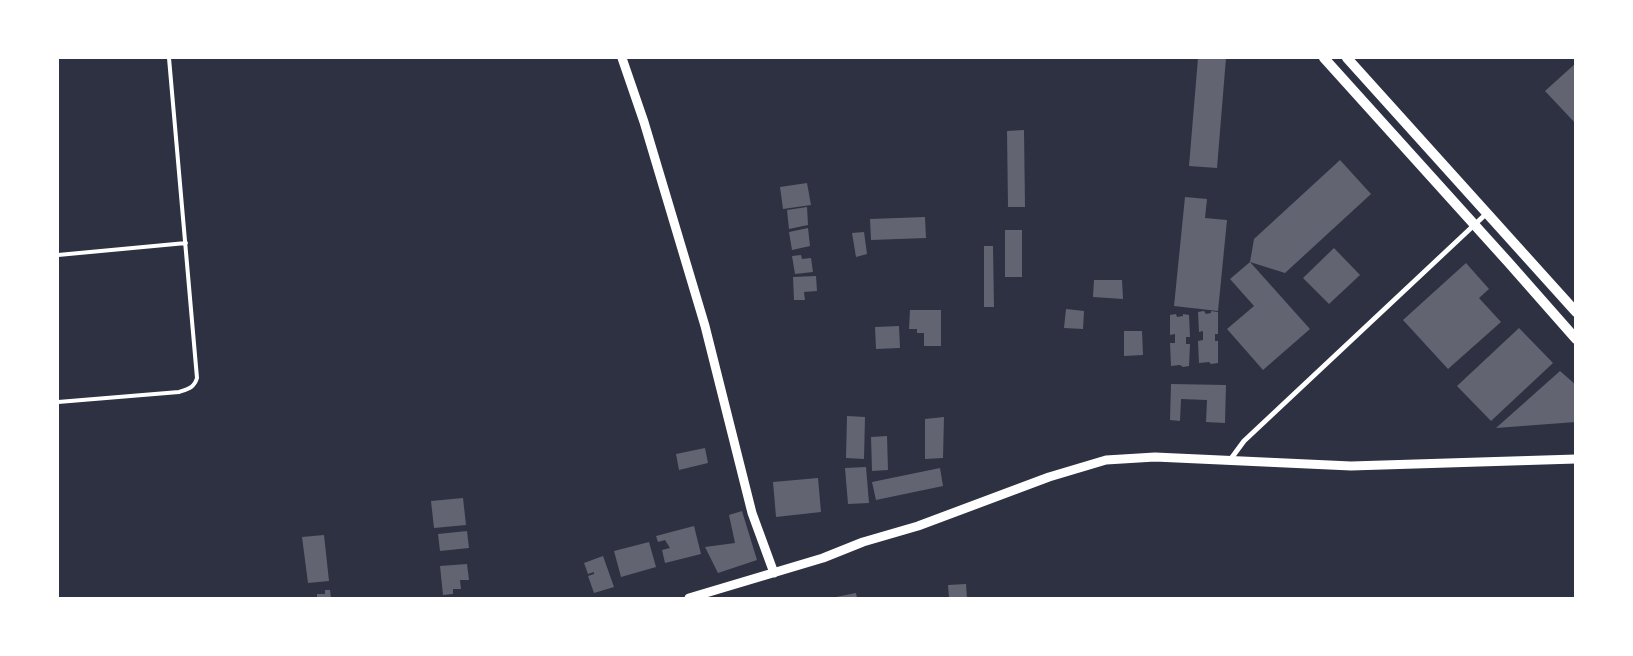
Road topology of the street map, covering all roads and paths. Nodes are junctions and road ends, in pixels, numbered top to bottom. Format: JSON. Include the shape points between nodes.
{"nodes":[{"id":1,"x":169,"y":58,"type":"edge"},
{"id":2,"x":622,"y":58,"type":"edge"},
{"id":3,"x":1324,"y":58,"type":"edge"},
{"id":4,"x":1347,"y":58,"type":"edge"},
{"id":5,"x":1487,"y":213,"type":"junction"},
{"id":6,"x":1475,"y":224,"type":"junction"},
{"id":7,"x":186,"y":244,"type":"junction"},
{"id":8,"x":58,"y":255,"type":"edge"},
{"id":9,"x":1576,"y":312,"type":"edge"},
{"id":10,"x":1576,"y":339,"type":"edge"},
{"id":11,"x":58,"y":402,"type":"edge"},
{"id":12,"x":1576,"y":459,"type":"edge"},
{"id":13,"x":1229,"y":461,"type":"junction"},
{"id":14,"x":774,"y":572,"type":"junction"},
{"id":15,"x":689,"y":598,"type":"edge"}],
"edges":[{"from":1,"to":7,"type":"lane"},
{"from":2,"to":14,"type":"street","via":[[705,326],[752,513]]},
{"from":3,"to":6,"type":"main road"},
{"from":4,"to":5,"type":"main road"},
{"from":5,"to":6,"type":"street"},
{"from":5,"to":9,"type":"main road"},
{"from":6,"to":10,"type":"main road"},
{"from":6,"to":13,"type":"street","via":[[1244,441]]},
{"from":7,"to":8,"type":"lane"},
{"from":7,"to":11,"type":"lane","via":[[197,365],[195,385],[178,392]]},
{"from":12,"to":13,"type":"street","via":[[1351,466]]},
{"from":13,"to":14,"type":"street","via":[[1156,457],[1106,460]]},
{"from":14,"to":15,"type":"street"}]}
